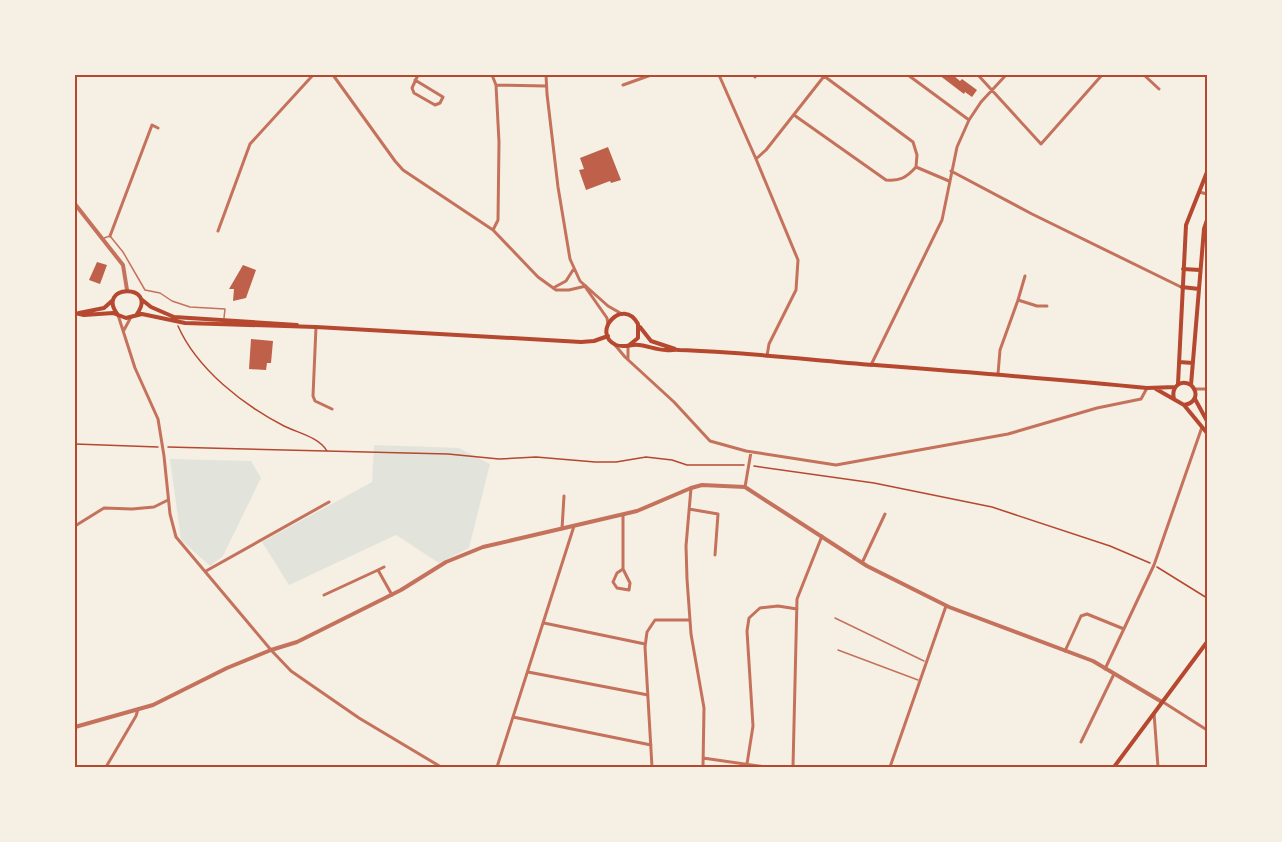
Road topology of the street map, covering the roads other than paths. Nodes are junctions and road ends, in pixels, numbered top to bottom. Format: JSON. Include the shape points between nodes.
{"nodes":[{"id":1,"x":313,"y":75,"type":"edge"},
{"id":2,"x":333,"y":75,"type":"edge"},
{"id":3,"x":418,"y":75,"type":"edge"},
{"id":4,"x":492,"y":75,"type":"edge"},
{"id":5,"x":546,"y":75,"type":"edge"},
{"id":6,"x":628,"y":75,"type":"edge"},
{"id":7,"x":651,"y":75,"type":"edge"},
{"id":8,"x":719,"y":75,"type":"edge"},
{"id":9,"x":825,"y":75,"type":"edge"},
{"id":10,"x":908,"y":75,"type":"edge"},
{"id":11,"x":978,"y":75,"type":"edge"},
{"id":12,"x":1006,"y":75,"type":"edge"},
{"id":13,"x":1102,"y":75,"type":"edge"},
{"id":14,"x":1144,"y":75,"type":"edge"},
{"id":15,"x":415,"y":80,"type":"junction"},
{"id":16,"x":631,"y":82,"type":"junction"},
{"id":17,"x":496,"y":85,"type":"junction"},
{"id":18,"x":623,"y":85,"type":"dead end"},
{"id":19,"x":546,"y":86,"type":"junction"},
{"id":20,"x":1159,"y":89,"type":"dead end"},
{"id":21,"x":992,"y":90,"type":"junction"},
{"id":22,"x":794,"y":115,"type":"junction"},
{"id":23,"x":969,"y":120,"type":"junction"},
{"id":24,"x":158,"y":128,"type":"dead end"},
{"id":25,"x":756,"y":159,"type":"junction"},
{"id":26,"x":915,"y":167,"type":"junction"},
{"id":27,"x":951,"y":171,"type":"junction"},
{"id":28,"x":1207,"y":172,"type":"edge"},
{"id":29,"x":949,"y":181,"type":"junction"},
{"id":30,"x":1199,"y":192,"type":"junction"},
{"id":31,"x":1207,"y":194,"type":"edge"},
{"id":32,"x":75,"y":204,"type":"edge"},
{"id":33,"x":1207,"y":220,"type":"edge"},
{"id":34,"x":493,"y":230,"type":"junction"},
{"id":35,"x":218,"y":231,"type":"dead end"},
{"id":36,"x":110,"y":236,"type":"junction"},
{"id":37,"x":104,"y":238,"type":"junction"},
{"id":38,"x":574,"y":269,"type":"junction"},
{"id":39,"x":1183,"y":269,"type":"junction"},
{"id":40,"x":1200,"y":270,"type":"junction"},
{"id":41,"x":1025,"y":276,"type":"dead end"},
{"id":42,"x":586,"y":286,"type":"junction"},
{"id":43,"x":1181,"y":287,"type":"junction"},
{"id":44,"x":553,"y":288,"type":"junction"},
{"id":45,"x":1199,"y":289,"type":"junction"},
{"id":46,"x":127,"y":290,"type":"junction"},
{"id":47,"x":115,"y":297,"type":"junction"},
{"id":48,"x":141,"y":300,"type":"junction"},
{"id":49,"x":1018,"y":300,"type":"junction"},
{"id":50,"x":1047,"y":306,"type":"dead end"},
{"id":51,"x":77,"y":313,"type":"edge"},
{"id":52,"x":622,"y":314,"type":"junction"},
{"id":53,"x":118,"y":315,"type":"junction"},
{"id":54,"x":136,"y":315,"type":"junction"},
{"id":55,"x":131,"y":317,"type":"junction"},
{"id":56,"x":225,"y":322,"type":"junction"},
{"id":57,"x":608,"y":324,"type":"junction"},
{"id":58,"x":638,"y":324,"type":"junction"},
{"id":59,"x":300,"y":326,"type":"junction"},
{"id":60,"x":316,"y":327,"type":"junction"},
{"id":61,"x":124,"y":330,"type":"junction"},
{"id":62,"x":608,"y":336,"type":"junction"},
{"id":63,"x":614,"y":344,"type":"junction"},
{"id":64,"x":628,"y":346,"type":"junction"},
{"id":65,"x":676,"y":349,"type":"junction"},
{"id":66,"x":767,"y":356,"type":"junction"},
{"id":67,"x":628,"y":359,"type":"junction"},
{"id":68,"x":1179,"y":362,"type":"junction"},
{"id":69,"x":1193,"y":363,"type":"junction"},
{"id":70,"x":871,"y":365,"type":"junction"},
{"id":71,"x":998,"y":374,"type":"junction"},
{"id":72,"x":1176,"y":386,"type":"junction"},
{"id":73,"x":1193,"y":387,"type":"junction"},
{"id":74,"x":1147,"y":388,"type":"junction"},
{"id":75,"x":1154,"y":388,"type":"junction"},
{"id":76,"x":1207,"y":389,"type":"edge"},
{"id":77,"x":1174,"y":399,"type":"junction"},
{"id":78,"x":1195,"y":399,"type":"junction"},
{"id":79,"x":1184,"y":405,"type":"junction"},
{"id":80,"x":332,"y":410,"type":"dead end"},
{"id":81,"x":1207,"y":421,"type":"edge"},
{"id":82,"x":1202,"y":427,"type":"junction"},
{"id":83,"x":1207,"y":433,"type":"edge"},
{"id":84,"x":751,"y":452,"type":"junction"},
{"id":85,"x":745,"y":487,"type":"junction"},
{"id":86,"x":691,"y":488,"type":"junction"},
{"id":87,"x":564,"y":496,"type":"dead end"},
{"id":88,"x":168,"y":501,"type":"junction"},
{"id":89,"x":328,"y":502,"type":"dead end"},
{"id":90,"x":688,"y":509,"type":"junction"},
{"id":91,"x":885,"y":514,"type":"dead end"},
{"id":92,"x":623,"y":515,"type":"junction"},
{"id":93,"x":75,"y":526,"type":"edge"},
{"id":94,"x":574,"y":526,"type":"junction"},
{"id":95,"x":561,"y":529,"type":"junction"},
{"id":96,"x":822,"y":535,"type":"junction"},
{"id":97,"x":715,"y":555,"type":"dead end"},
{"id":98,"x":862,"y":563,"type":"junction"},
{"id":99,"x":384,"y":567,"type":"dead end"},
{"id":100,"x":623,"y":569,"type":"junction"},
{"id":101,"x":378,"y":570,"type":"junction"},
{"id":102,"x":206,"y":571,"type":"junction"},
{"id":103,"x":324,"y":595,"type":"dead end"},
{"id":104,"x":392,"y":595,"type":"junction"},
{"id":105,"x":946,"y":606,"type":"junction"},
{"id":106,"x":797,"y":609,"type":"junction"},
{"id":107,"x":835,"y":618,"type":"dead end"},
{"id":108,"x":690,"y":620,"type":"junction"},
{"id":109,"x":544,"y":623,"type":"junction"},
{"id":110,"x":1124,"y":629,"type":"junction"},
{"id":111,"x":1207,"y":642,"type":"edge"},
{"id":112,"x":645,"y":644,"type":"junction"},
{"id":113,"x":271,"y":650,"type":"junction"},
{"id":114,"x":838,"y":650,"type":"dead end"},
{"id":115,"x":1065,"y":651,"type":"junction"},
{"id":116,"x":925,"y":662,"type":"junction"},
{"id":117,"x":1105,"y":669,"type":"junction"},
{"id":118,"x":528,"y":672,"type":"junction"},
{"id":119,"x":1114,"y":674,"type":"junction"},
{"id":120,"x":919,"y":680,"type":"junction"},
{"id":121,"x":648,"y":695,"type":"junction"},
{"id":122,"x":1162,"y":702,"type":"junction"},
{"id":123,"x":138,"y":709,"type":"junction"},
{"id":124,"x":1154,"y":713,"type":"junction"},
{"id":125,"x":513,"y":717,"type":"junction"},
{"id":126,"x":75,"y":728,"type":"edge"},
{"id":127,"x":1207,"y":730,"type":"edge"},
{"id":128,"x":1081,"y":742,"type":"dead end"},
{"id":129,"x":651,"y":745,"type":"junction"},
{"id":130,"x":703,"y":758,"type":"junction"},
{"id":131,"x":747,"y":764,"type":"junction"},
{"id":132,"x":106,"y":767,"type":"edge"},
{"id":133,"x":441,"y":767,"type":"edge"},
{"id":134,"x":497,"y":767,"type":"edge"},
{"id":135,"x":652,"y":767,"type":"edge"},
{"id":136,"x":703,"y":767,"type":"edge"},
{"id":137,"x":765,"y":767,"type":"edge"},
{"id":138,"x":794,"y":767,"type":"edge"},
{"id":139,"x":890,"y":767,"type":"edge"},
{"id":140,"x":1114,"y":767,"type":"edge"},
{"id":141,"x":1158,"y":767,"type":"edge"}],
"edges":[{"from":1,"to":35,"type":"street","via":[[250,144]]},
{"from":2,"to":34,"type":"street","via":[[403,170]]},
{"from":3,"to":15,"type":"street"},
{"from":4,"to":17,"type":"street"},
{"from":5,"to":19,"type":"street"},
{"from":6,"to":16,"type":"street"},
{"from":7,"to":16,"type":"street"},
{"from":8,"to":25,"type":"street"},
{"from":9,"to":22,"type":"street"},
{"from":9,"to":26,"type":"street","via":[[912,142],[917,154]]},
{"from":10,"to":23,"type":"street"},
{"from":11,"to":21,"type":"street"},
{"from":12,"to":21,"type":"street"},
{"from":13,"to":21,"type":"street","via":[[1041,144]]},
{"from":14,"to":20,"type":"street"},
{"from":15,"to":15,"type":"street","via":[[414,93],[435,105],[440,103],[443,97]]},
{"from":16,"to":18,"type":"street"},
{"from":17,"to":19,"type":"street"},
{"from":17,"to":34,"type":"street","via":[[498,220]]},
{"from":19,"to":38,"type":"street","via":[[558,187]]},
{"from":21,"to":23,"type":"street"},
{"from":22,"to":25,"type":"street"},
{"from":22,"to":26,"type":"street","via":[[886,180],[898,181]]},
{"from":23,"to":27,"type":"street"},
{"from":24,"to":36,"type":"street","via":[[152,125]]},
{"from":25,"to":66,"type":"street","via":[[798,261],[796,290]]},
{"from":26,"to":29,"type":"street"},
{"from":27,"to":29,"type":"street"},
{"from":27,"to":43,"type":"street"},
{"from":28,"to":30,"type":"main road"},
{"from":29,"to":70,"type":"street","via":[[942,220]]},
{"from":30,"to":31,"type":"street"},
{"from":30,"to":39,"type":"main road","via":[[1186,225]]},
{"from":32,"to":37,"type":"street"},
{"from":33,"to":40,"type":"main road"},
{"from":34,"to":44,"type":"street"},
{"from":36,"to":37,"type":"lane"},
{"from":36,"to":56,"type":"lane","via":[[145,290],[190,307],[225,309]]},
{"from":37,"to":46,"type":"street","via":[[123,265]]},
{"from":38,"to":42,"type":"street"},
{"from":38,"to":44,"type":"street","via":[[566,281]]},
{"from":39,"to":40,"type":"main road"},
{"from":39,"to":43,"type":"main road"},
{"from":40,"to":45,"type":"main road"},
{"from":41,"to":49,"type":"street"},
{"from":42,"to":44,"type":"street"},
{"from":42,"to":52,"type":"street"},
{"from":42,"to":57,"type":"street"},
{"from":43,"to":45,"type":"main road"},
{"from":43,"to":68,"type":"main road"},
{"from":45,"to":69,"type":"main road"},
{"from":46,"to":47,"type":"main road"},
{"from":46,"to":48,"type":"main road","via":[[135,292]]},
{"from":47,"to":51,"type":"main road","via":[[104,308]]},
{"from":47,"to":53,"type":"main road"},
{"from":48,"to":54,"type":"main road"},
{"from":48,"to":56,"type":"main road","via":[[174,317]]},
{"from":49,"to":50,"type":"street"},
{"from":49,"to":71,"type":"street","via":[[1000,350]]},
{"from":51,"to":53,"type":"main road"},
{"from":52,"to":57,"type":"main road"},
{"from":52,"to":58,"type":"main road","via":[[633,317]]},
{"from":53,"to":55,"type":"main road"},
{"from":53,"to":61,"type":"street"},
{"from":54,"to":55,"type":"main road"},
{"from":54,"to":56,"type":"main road","via":[[205,324]]},
{"from":55,"to":61,"type":"street"},
{"from":56,"to":59,"type":"main road"},
{"from":56,"to":59,"type":"main road"},
{"from":57,"to":62,"type":"main road"},
{"from":58,"to":64,"type":"main road","via":[[638,338]]},
{"from":58,"to":65,"type":"main road","via":[[651,341]]},
{"from":59,"to":60,"type":"main road"},
{"from":60,"to":62,"type":"main road","via":[[581,342]]},
{"from":60,"to":80,"type":"street","via":[[312,396]]},
{"from":61,"to":88,"type":"street","via":[[135,368],[158,419]]},
{"from":62,"to":63,"type":"main road"},
{"from":63,"to":64,"type":"main road"},
{"from":63,"to":67,"type":"street"},
{"from":64,"to":65,"type":"main road"},
{"from":64,"to":67,"type":"street"},
{"from":65,"to":66,"type":"main road"},
{"from":66,"to":70,"type":"main road"},
{"from":67,"to":84,"type":"street","via":[[710,441]]},
{"from":68,"to":69,"type":"main road"},
{"from":68,"to":72,"type":"main road"},
{"from":69,"to":73,"type":"main road"},
{"from":70,"to":71,"type":"main road"},
{"from":71,"to":74,"type":"main road"},
{"from":72,"to":73,"type":"main road","via":[[1184,382]]},
{"from":72,"to":75,"type":"main road"},
{"from":72,"to":77,"type":"main road"},
{"from":73,"to":76,"type":"street"},
{"from":73,"to":78,"type":"main road"},
{"from":74,"to":75,"type":"main road"},
{"from":74,"to":84,"type":"street","via":[[1141,399],[1008,434],[836,465]]},
{"from":75,"to":77,"type":"main road"},
{"from":77,"to":79,"type":"main road"},
{"from":78,"to":79,"type":"main road"},
{"from":78,"to":81,"type":"main road"},
{"from":79,"to":82,"type":"main road"},
{"from":82,"to":83,"type":"main road"},
{"from":82,"to":110,"type":"street","via":[[1154,565]]},
{"from":84,"to":85,"type":"street"},
{"from":85,"to":86,"type":"street"},
{"from":85,"to":96,"type":"street"},
{"from":86,"to":90,"type":"street"},
{"from":86,"to":92,"type":"street"},
{"from":87,"to":95,"type":"street"},
{"from":88,"to":93,"type":"street","via":[[154,507],[104,508]]},
{"from":88,"to":102,"type":"street","via":[[176,537]]},
{"from":89,"to":102,"type":"street"},
{"from":90,"to":97,"type":"street","via":[[718,514]]},
{"from":90,"to":108,"type":"street"},
{"from":91,"to":98,"type":"street"},
{"from":92,"to":94,"type":"street"},
{"from":92,"to":100,"type":"street"},
{"from":94,"to":95,"type":"street"},
{"from":94,"to":109,"type":"street"},
{"from":95,"to":104,"type":"street","via":[[483,547],[446,562]]},
{"from":96,"to":98,"type":"street"},
{"from":96,"to":106,"type":"street","via":[[797,599]]},
{"from":98,"to":105,"type":"street"},
{"from":99,"to":101,"type":"street"},
{"from":100,"to":100,"type":"street","via":[[630,583],[629,590],[617,588],[613,582]]},
{"from":101,"to":103,"type":"street"},
{"from":101,"to":104,"type":"street"},
{"from":102,"to":113,"type":"street"},
{"from":104,"to":113,"type":"street","via":[[297,642]]},
{"from":105,"to":115,"type":"street"},
{"from":105,"to":116,"type":"street"},
{"from":106,"to":131,"type":"street","via":[[760,608],[749,618],[753,726]]},
{"from":106,"to":138,"type":"street"},
{"from":107,"to":116,"type":"lane"},
{"from":108,"to":112,"type":"street","via":[[655,620]]},
{"from":108,"to":130,"type":"street","via":[[704,708]]},
{"from":109,"to":112,"type":"street"},
{"from":109,"to":118,"type":"street"},
{"from":110,"to":115,"type":"street","via":[[1087,614],[1081,616]]},
{"from":110,"to":117,"type":"street"},
{"from":111,"to":122,"type":"main road"},
{"from":112,"to":121,"type":"street"},
{"from":113,"to":123,"type":"street"},
{"from":113,"to":133,"type":"street","via":[[291,671],[359,718]]},
{"from":114,"to":120,"type":"lane"},
{"from":115,"to":117,"type":"street"},
{"from":116,"to":120,"type":"street"},
{"from":117,"to":119,"type":"street"},
{"from":118,"to":121,"type":"street"},
{"from":118,"to":125,"type":"street"},
{"from":119,"to":122,"type":"street"},
{"from":119,"to":128,"type":"street"},
{"from":120,"to":139,"type":"street"},
{"from":121,"to":129,"type":"street"},
{"from":122,"to":124,"type":"main road"},
{"from":122,"to":127,"type":"street"},
{"from":123,"to":126,"type":"street"},
{"from":123,"to":132,"type":"street"},
{"from":124,"to":140,"type":"main road"},
{"from":124,"to":141,"type":"street"},
{"from":125,"to":129,"type":"street"},
{"from":125,"to":134,"type":"street"},
{"from":129,"to":135,"type":"street"},
{"from":130,"to":131,"type":"street"},
{"from":130,"to":136,"type":"street"},
{"from":131,"to":137,"type":"street"}]}
